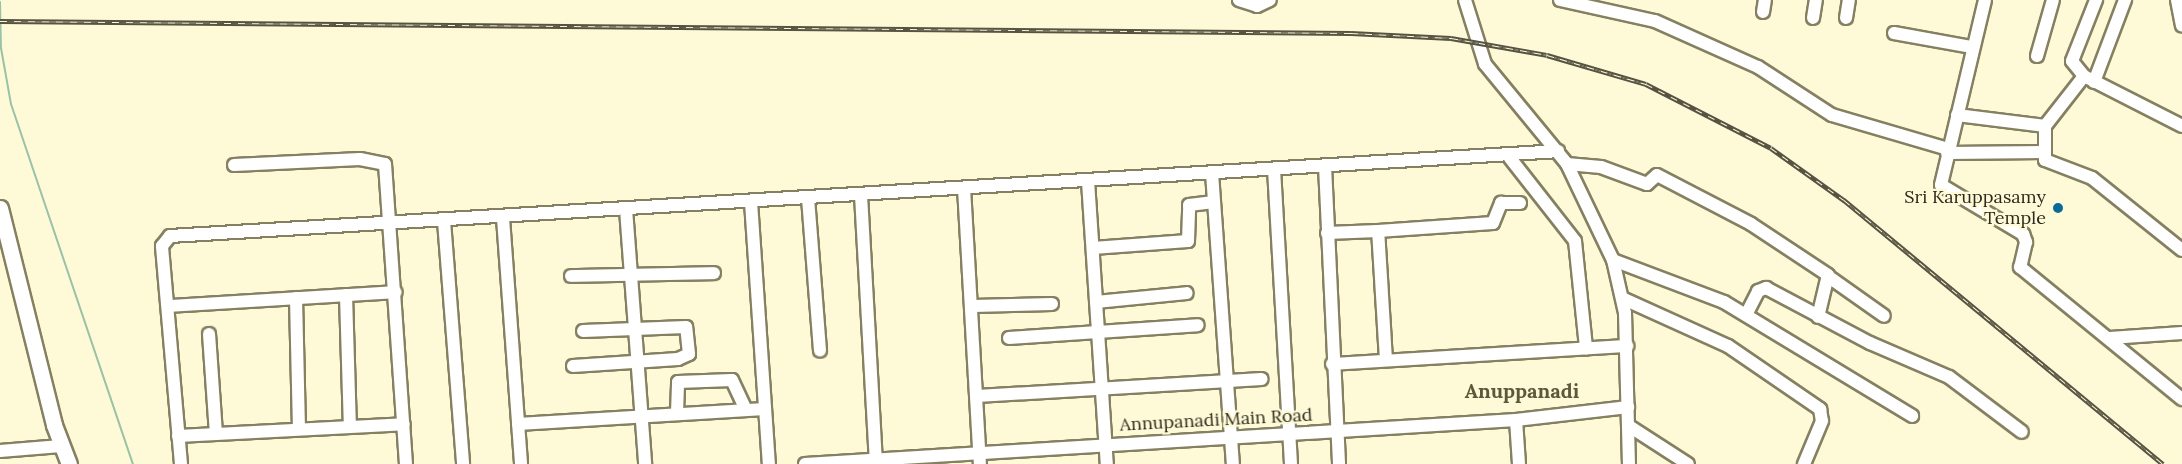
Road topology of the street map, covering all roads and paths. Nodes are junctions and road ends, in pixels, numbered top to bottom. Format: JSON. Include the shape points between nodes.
{"nodes":[{"id":1,"x":1239,"y":0,"type":"edge"},
{"id":2,"x":1270,"y":0,"type":"edge"},
{"id":3,"x":1465,"y":0,"type":"edge"},
{"id":4,"x":1560,"y":0,"type":"edge"},
{"id":5,"x":1816,"y":0,"type":"edge"},
{"id":6,"x":1849,"y":0,"type":"edge"},
{"id":7,"x":1985,"y":0,"type":"edge"},
{"id":8,"x":2053,"y":0,"type":"edge"},
{"id":9,"x":2096,"y":0,"type":"edge"},
{"id":10,"x":2125,"y":0,"type":"edge"},
{"id":11,"x":2177,"y":0,"type":"edge"},
{"id":12,"x":1617,"y":5,"type":"edge"},
{"id":13,"x":1812,"y":18,"type":"dead end"},
{"id":14,"x":1846,"y":18,"type":"dead end"},
{"id":15,"x":2182,"y":26,"type":"edge"},
{"id":16,"x":1894,"y":33,"type":"dead end"},
{"id":17,"x":1971,"y":46,"type":"junction"},
{"id":18,"x":2037,"y":56,"type":"dead end"},
{"id":19,"x":2089,"y":79,"type":"junction"},
{"id":20,"x":1957,"y":115,"type":"junction"},
{"id":21,"x":2045,"y":126,"type":"junction"},
{"id":22,"x":2182,"y":126,"type":"edge"},
{"id":23,"x":1558,"y":151,"type":"junction"},
{"id":24,"x":1948,"y":151,"type":"junction"},
{"id":25,"x":2044,"y":152,"type":"junction"},
{"id":26,"x":1510,"y":158,"type":"junction"},
{"id":27,"x":1567,"y":164,"type":"junction"},
{"id":28,"x":234,"y":165,"type":"dead end"},
{"id":29,"x":1325,"y":166,"type":"junction"},
{"id":30,"x":1274,"y":169,"type":"junction"},
{"id":31,"x":1212,"y":173,"type":"junction"},
{"id":32,"x":1088,"y":180,"type":"junction"},
{"id":33,"x":964,"y":188,"type":"junction"},
{"id":34,"x":861,"y":195,"type":"junction"},
{"id":35,"x":808,"y":198,"type":"junction"},
{"id":36,"x":751,"y":201,"type":"junction"},
{"id":37,"x":1214,"y":202,"type":"junction"},
{"id":38,"x":1520,"y":203,"type":"dead end"},
{"id":39,"x":0,"y":208,"type":"edge"},
{"id":40,"x":626,"y":209,"type":"junction"},
{"id":41,"x":503,"y":218,"type":"junction"},
{"id":42,"x":444,"y":221,"type":"junction"},
{"id":43,"x":392,"y":225,"type":"junction"},
{"id":44,"x":1378,"y":231,"type":"junction"},
{"id":45,"x":1326,"y":233,"type":"junction"},
{"id":46,"x":1093,"y":248,"type":"junction"},
{"id":47,"x":2182,"y":250,"type":"edge"},
{"id":48,"x":1612,"y":260,"type":"junction"},
{"id":49,"x":714,"y":273,"type":"dead end"},
{"id":50,"x":571,"y":276,"type":"dead end"},
{"id":51,"x":630,"y":276,"type":"junction"},
{"id":52,"x":1829,"y":277,"type":"junction"},
{"id":53,"x":396,"y":292,"type":"junction"},
{"id":54,"x":1187,"y":293,"type":"dead end"},
{"id":55,"x":346,"y":295,"type":"junction"},
{"id":56,"x":296,"y":298,"type":"junction"},
{"id":57,"x":1624,"y":299,"type":"junction"},
{"id":58,"x":1096,"y":302,"type":"junction"},
{"id":59,"x":1052,"y":304,"type":"dead end"},
{"id":60,"x":169,"y":306,"type":"junction"},
{"id":61,"x":973,"y":306,"type":"junction"},
{"id":62,"x":1746,"y":315,"type":"junction"},
{"id":63,"x":1884,"y":316,"type":"dead end"},
{"id":64,"x":1818,"y":317,"type":"junction"},
{"id":65,"x":1198,"y":325,"type":"dead end"},
{"id":66,"x":635,"y":330,"type":"junction"},
{"id":67,"x":583,"y":331,"type":"dead end"},
{"id":68,"x":1098,"y":331,"type":"junction"},
{"id":69,"x":2182,"y":333,"type":"edge"},
{"id":70,"x":209,"y":334,"type":"dead end"},
{"id":71,"x":1010,"y":338,"type":"dead end"},
{"id":72,"x":2110,"y":338,"type":"junction"},
{"id":73,"x":1627,"y":346,"type":"junction"},
{"id":74,"x":1586,"y":348,"type":"junction"},
{"id":75,"x":820,"y":351,"type":"dead end"},
{"id":76,"x":678,"y":359,"type":"junction"},
{"id":77,"x":1386,"y":360,"type":"junction"},
{"id":78,"x":637,"y":361,"type":"junction"},
{"id":79,"x":1332,"y":364,"type":"junction"},
{"id":80,"x":573,"y":366,"type":"dead end"},
{"id":81,"x":1261,"y":379,"type":"dead end"},
{"id":82,"x":1227,"y":381,"type":"junction"},
{"id":83,"x":678,"y":382,"type":"junction"},
{"id":84,"x":1102,"y":388,"type":"junction"},
{"id":85,"x":977,"y":396,"type":"junction"},
{"id":86,"x":2182,"y":399,"type":"edge"},
{"id":87,"x":1628,"y":407,"type":"junction"},
{"id":88,"x":765,"y":409,"type":"junction"},
{"id":89,"x":746,"y":410,"type":"junction"},
{"id":90,"x":677,"y":413,"type":"junction"},
{"id":91,"x":641,"y":415,"type":"junction"},
{"id":92,"x":1912,"y":416,"type":"dead end"},
{"id":93,"x":1516,"y":420,"type":"junction"},
{"id":94,"x":404,"y":424,"type":"junction"},
{"id":95,"x":518,"y":424,"type":"junction"},
{"id":96,"x":350,"y":426,"type":"junction"},
{"id":97,"x":1629,"y":426,"type":"junction"},
{"id":98,"x":298,"y":428,"type":"junction"},
{"id":99,"x":1337,"y":431,"type":"junction"},
{"id":100,"x":2022,"y":432,"type":"dead end"},
{"id":101,"x":216,"y":434,"type":"junction"},
{"id":102,"x":1290,"y":434,"type":"junction"},
{"id":103,"x":178,"y":436,"type":"junction"},
{"id":104,"x":1231,"y":437,"type":"junction"},
{"id":105,"x":1106,"y":444,"type":"junction"},
{"id":106,"x":61,"y":446,"type":"junction"},
{"id":107,"x":0,"y":451,"type":"edge"},
{"id":108,"x":980,"y":458,"type":"edge"},
{"id":109,"x":876,"y":462,"type":"edge"},
{"id":110,"x":69,"y":464,"type":"edge"},
{"id":111,"x":181,"y":464,"type":"edge"},
{"id":112,"x":406,"y":464,"type":"edge"},
{"id":113,"x":463,"y":464,"type":"edge"},
{"id":114,"x":521,"y":464,"type":"edge"},
{"id":115,"x":645,"y":464,"type":"edge"},
{"id":116,"x":769,"y":464,"type":"edge"},
{"id":117,"x":805,"y":464,"type":"edge"},
{"id":118,"x":1107,"y":464,"type":"edge"},
{"id":119,"x":1233,"y":464,"type":"edge"},
{"id":120,"x":1291,"y":464,"type":"edge"},
{"id":121,"x":1339,"y":464,"type":"edge"},
{"id":122,"x":1519,"y":464,"type":"edge"},
{"id":123,"x":1629,"y":464,"type":"edge"},
{"id":124,"x":1688,"y":464,"type":"edge"},
{"id":125,"x":1804,"y":464,"type":"edge"}],
"edges":[{"from":1,"to":2,"type":"street","via":[[1257,6]]},
{"from":3,"to":23,"type":"street","via":[[1496,81]]},
{"from":4,"to":12,"type":"street"},
{"from":5,"to":13,"type":"street"},
{"from":6,"to":14,"type":"street"},
{"from":7,"to":17,"type":"street"},
{"from":8,"to":18,"type":"street"},
{"from":9,"to":19,"type":"street","via":[[2072,61]]},
{"from":10,"to":19,"type":"street"},
{"from":11,"to":15,"type":"street"},
{"from":12,"to":24,"type":"street","via":[[1758,67],[1832,115]]},
{"from":16,"to":17,"type":"street"},
{"from":17,"to":20,"type":"street"},
{"from":19,"to":21,"type":"street"},
{"from":19,"to":22,"type":"street"},
{"from":20,"to":21,"type":"street"},
{"from":20,"to":24,"type":"street"},
{"from":21,"to":25,"type":"street"},
{"from":23,"to":26,"type":"street"},
{"from":23,"to":27,"type":"street"},
{"from":24,"to":25,"type":"street"},
{"from":24,"to":72,"type":"street","via":[[1941,185],[2023,234],[2026,242],[2020,267]]},
{"from":25,"to":47,"type":"street","via":[[2049,163],[2092,178]]},
{"from":26,"to":29,"type":"street"},
{"from":26,"to":74,"type":"street","via":[[1575,241]]},
{"from":27,"to":48,"type":"street"},
{"from":27,"to":52,"type":"street","via":[[1601,167],[1647,184],[1658,175],[1751,224]]},
{"from":28,"to":43,"type":"street","via":[[381,161],[387,168]]},
{"from":29,"to":30,"type":"street"},
{"from":29,"to":45,"type":"street"},
{"from":30,"to":31,"type":"street"},
{"from":30,"to":102,"type":"street"},
{"from":31,"to":32,"type":"street"},
{"from":31,"to":37,"type":"street"},
{"from":32,"to":33,"type":"street"},
{"from":32,"to":46,"type":"street"},
{"from":33,"to":34,"type":"street"},
{"from":33,"to":61,"type":"street"},
{"from":34,"to":35,"type":"street"},
{"from":34,"to":109,"type":"street"},
{"from":35,"to":36,"type":"street"},
{"from":35,"to":75,"type":"street"},
{"from":36,"to":40,"type":"street"},
{"from":36,"to":88,"type":"street"},
{"from":37,"to":46,"type":"street","via":[[1189,205],[1188,241]]},
{"from":37,"to":82,"type":"street"},
{"from":38,"to":44,"type":"street","via":[[1501,203],[1493,223]]},
{"from":39,"to":106,"type":"main road"},
{"from":40,"to":41,"type":"street"},
{"from":40,"to":51,"type":"street"},
{"from":41,"to":42,"type":"street"},
{"from":41,"to":95,"type":"street"},
{"from":42,"to":43,"type":"street"},
{"from":42,"to":113,"type":"street"},
{"from":43,"to":53,"type":"street"},
{"from":43,"to":60,"type":"street","via":[[170,236],[162,246]]},
{"from":44,"to":45,"type":"street"},
{"from":44,"to":77,"type":"street"},
{"from":45,"to":79,"type":"street"},
{"from":46,"to":58,"type":"street"},
{"from":48,"to":57,"type":"street"},
{"from":48,"to":62,"type":"street","via":[[1671,280]]},
{"from":49,"to":51,"type":"street"},
{"from":50,"to":51,"type":"street"},
{"from":51,"to":66,"type":"street"},
{"from":52,"to":63,"type":"street"},
{"from":52,"to":64,"type":"street"},
{"from":53,"to":55,"type":"street"},
{"from":53,"to":94,"type":"street"},
{"from":54,"to":58,"type":"street"},
{"from":55,"to":56,"type":"street"},
{"from":55,"to":96,"type":"street"},
{"from":56,"to":60,"type":"street"},
{"from":56,"to":98,"type":"street"},
{"from":57,"to":73,"type":"street"},
{"from":57,"to":125,"type":"street","via":[[1728,346],[1820,409],[1822,421]]},
{"from":58,"to":68,"type":"street"},
{"from":59,"to":61,"type":"street"},
{"from":60,"to":103,"type":"street"},
{"from":61,"to":85,"type":"street"},
{"from":62,"to":64,"type":"street","via":[[1761,288]]},
{"from":62,"to":92,"type":"street"},
{"from":64,"to":100,"type":"street","via":[[1949,377]]},
{"from":65,"to":68,"type":"street"},
{"from":66,"to":67,"type":"street"},
{"from":66,"to":76,"type":"street","via":[[687,327],[689,354]]},
{"from":66,"to":78,"type":"street"},
{"from":68,"to":71,"type":"street"},
{"from":68,"to":84,"type":"street"},
{"from":69,"to":72,"type":"street"},
{"from":70,"to":101,"type":"street"},
{"from":72,"to":86,"type":"street"},
{"from":73,"to":74,"type":"street"},
{"from":73,"to":87,"type":"street"},
{"from":74,"to":77,"type":"street"},
{"from":76,"to":78,"type":"street"},
{"from":76,"to":83,"type":"street"},
{"from":77,"to":79,"type":"street"},
{"from":78,"to":80,"type":"street"},
{"from":78,"to":91,"type":"street"},
{"from":79,"to":99,"type":"street"},
{"from":81,"to":82,"type":"street"},
{"from":82,"to":84,"type":"street"},
{"from":82,"to":104,"type":"street"},
{"from":83,"to":89,"type":"street","via":[[732,380]]},
{"from":83,"to":90,"type":"street"},
{"from":84,"to":85,"type":"street"},
{"from":84,"to":105,"type":"street"},
{"from":85,"to":108,"type":"street"},
{"from":87,"to":93,"type":"street","name":"Annupanadi Main Road"},
{"from":87,"to":97,"type":"street"},
{"from":88,"to":89,"type":"street"},
{"from":88,"to":116,"type":"street"},
{"from":89,"to":90,"type":"street"},
{"from":90,"to":91,"type":"street"},
{"from":91,"to":95,"type":"street"},
{"from":91,"to":115,"type":"street"},
{"from":93,"to":99,"type":"street","name":"Annupanadi Main Road"},
{"from":93,"to":122,"type":"street"},
{"from":94,"to":96,"type":"street"},
{"from":94,"to":112,"type":"street"},
{"from":95,"to":114,"type":"street"},
{"from":96,"to":98,"type":"street"},
{"from":97,"to":123,"type":"street"},
{"from":97,"to":124,"type":"street"},
{"from":98,"to":101,"type":"street"},
{"from":99,"to":102,"type":"street","name":"Annupanadi Main Road"},
{"from":99,"to":121,"type":"street"},
{"from":101,"to":103,"type":"street"},
{"from":102,"to":104,"type":"street","name":"Annupanadi Main Road"},
{"from":102,"to":120,"type":"street"},
{"from":103,"to":111,"type":"street"},
{"from":104,"to":105,"type":"street","name":"Annupanadi Main Road"},
{"from":104,"to":119,"type":"street"},
{"from":105,"to":108,"type":"street","name":"Annupanadi Main Road"},
{"from":105,"to":118,"type":"street"},
{"from":106,"to":107,"type":"street"},
{"from":106,"to":110,"type":"main road"},
{"from":108,"to":109,"type":"street","name":"Annupanadi Main Road"},
{"from":109,"to":117,"type":"street","name":"Annupanadi Main Road"}]}
